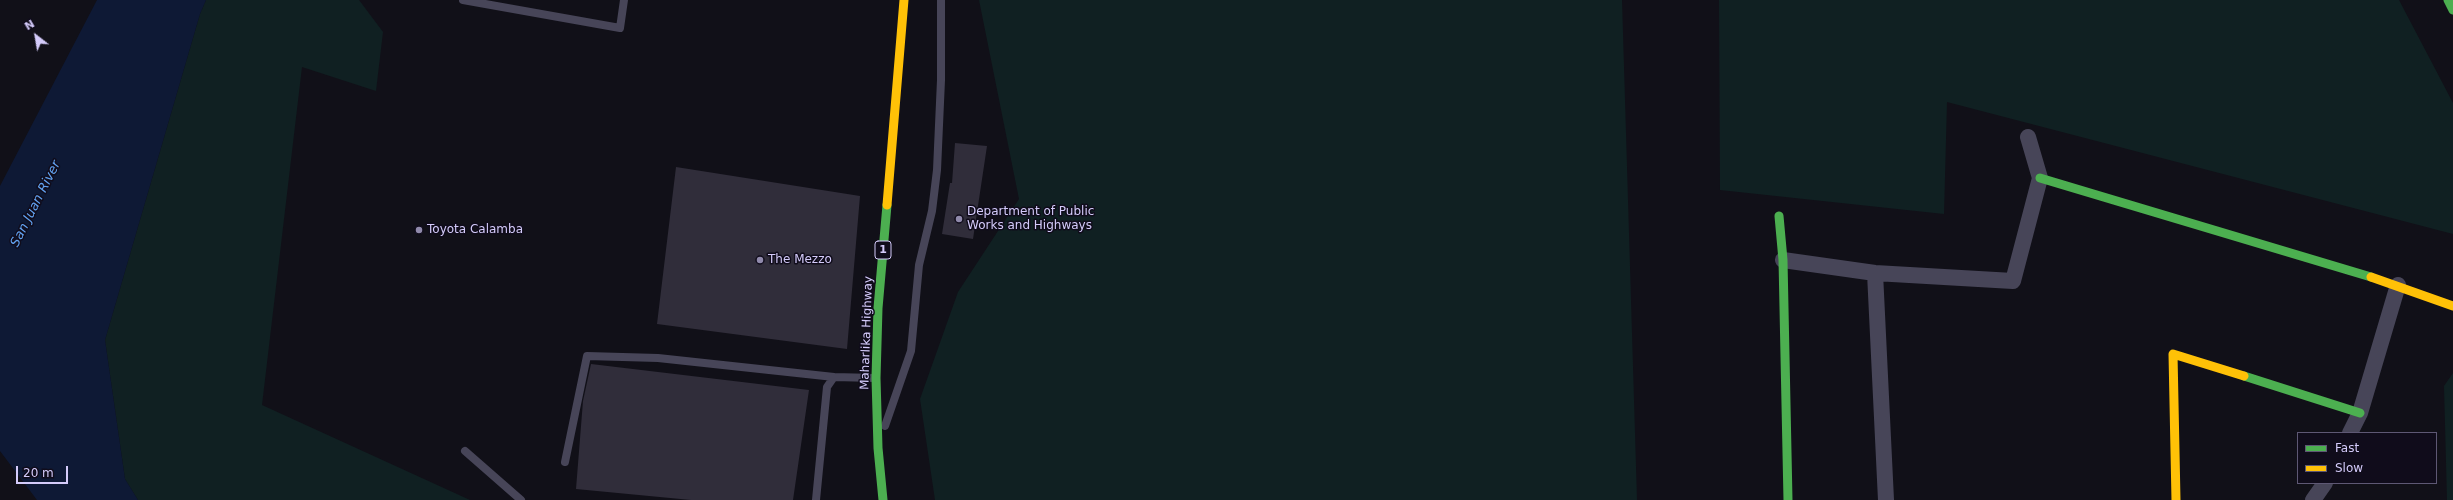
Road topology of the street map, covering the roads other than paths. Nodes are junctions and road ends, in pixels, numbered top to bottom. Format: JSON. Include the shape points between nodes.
{"nodes":[{"id":1,"x":463,"y":0,"type":"edge"},
{"id":2,"x":624,"y":0,"type":"edge"},
{"id":3,"x":904,"y":0,"type":"edge"},
{"id":4,"x":941,"y":0,"type":"edge"},
{"id":5,"x":2448,"y":0,"type":"edge"},
{"id":6,"x":2453,"y":10,"type":"edge"},
{"id":7,"x":2028,"y":137,"type":"dead end"},
{"id":8,"x":2040,"y":178,"type":"junction"},
{"id":9,"x":1779,"y":216,"type":"dead end"},
{"id":10,"x":1783,"y":260,"type":"junction"},
{"id":11,"x":1875,"y":272,"type":"junction"},
{"id":12,"x":2398,"y":285,"type":"junction"},
{"id":13,"x":2453,"y":306,"type":"edge"},
{"id":14,"x":834,"y":377,"type":"junction"},
{"id":15,"x":876,"y":378,"type":"junction"},
{"id":16,"x":2360,"y":413,"type":"junction"},
{"id":17,"x":2350,"y":432,"type":"edge"},
{"id":18,"x":878,"y":448,"type":"junction"},
{"id":19,"x":465,"y":452,"type":"dead end"},
{"id":20,"x":565,"y":462,"type":"dead end"},
{"id":21,"x":2324,"y":484,"type":"edge"},
{"id":22,"x":520,"y":500,"type":"edge"},
{"id":23,"x":816,"y":500,"type":"edge"},
{"id":24,"x":883,"y":500,"type":"edge"},
{"id":25,"x":1788,"y":500,"type":"edge"},
{"id":26,"x":1886,"y":500,"type":"edge"},
{"id":27,"x":2176,"y":500,"type":"edge"},
{"id":28,"x":2313,"y":500,"type":"edge"}],
"edges":[{"from":1,"to":2,"type":"lane","via":[[620,28]]},
{"from":3,"to":15,"type":"main road","name":"Maharlika Highway","number":"1","via":[[878,308]]},
{"from":4,"to":18,"type":"lane","via":[[941,87],[937,170],[932,211],[919,265],[911,351]]},
{"from":5,"to":6,"type":"main road"},
{"from":7,"to":8,"type":"street"},
{"from":8,"to":11,"type":"street","via":[[2013,281]]},
{"from":8,"to":12,"type":"main road"},
{"from":9,"to":10,"type":"main road"},
{"from":10,"to":11,"type":"street"},
{"from":10,"to":25,"type":"main road"},
{"from":11,"to":26,"type":"street"},
{"from":12,"to":13,"type":"main road"},
{"from":12,"to":16,"type":"street"},
{"from":14,"to":15,"type":"lane"},
{"from":14,"to":20,"type":"lane","via":[[658,358],[587,356]]},
{"from":14,"to":23,"type":"lane","via":[[827,387]]},
{"from":15,"to":18,"type":"main road","name":"Maharlika Highway","number":"1"},
{"from":16,"to":17,"type":"street"},
{"from":16,"to":27,"type":"main road","via":[[2173,354]]},
{"from":18,"to":24,"type":"main road","name":"Maharlika Highway","number":"1"},
{"from":19,"to":22,"type":"lane"},
{"from":21,"to":28,"type":"street"}]}
